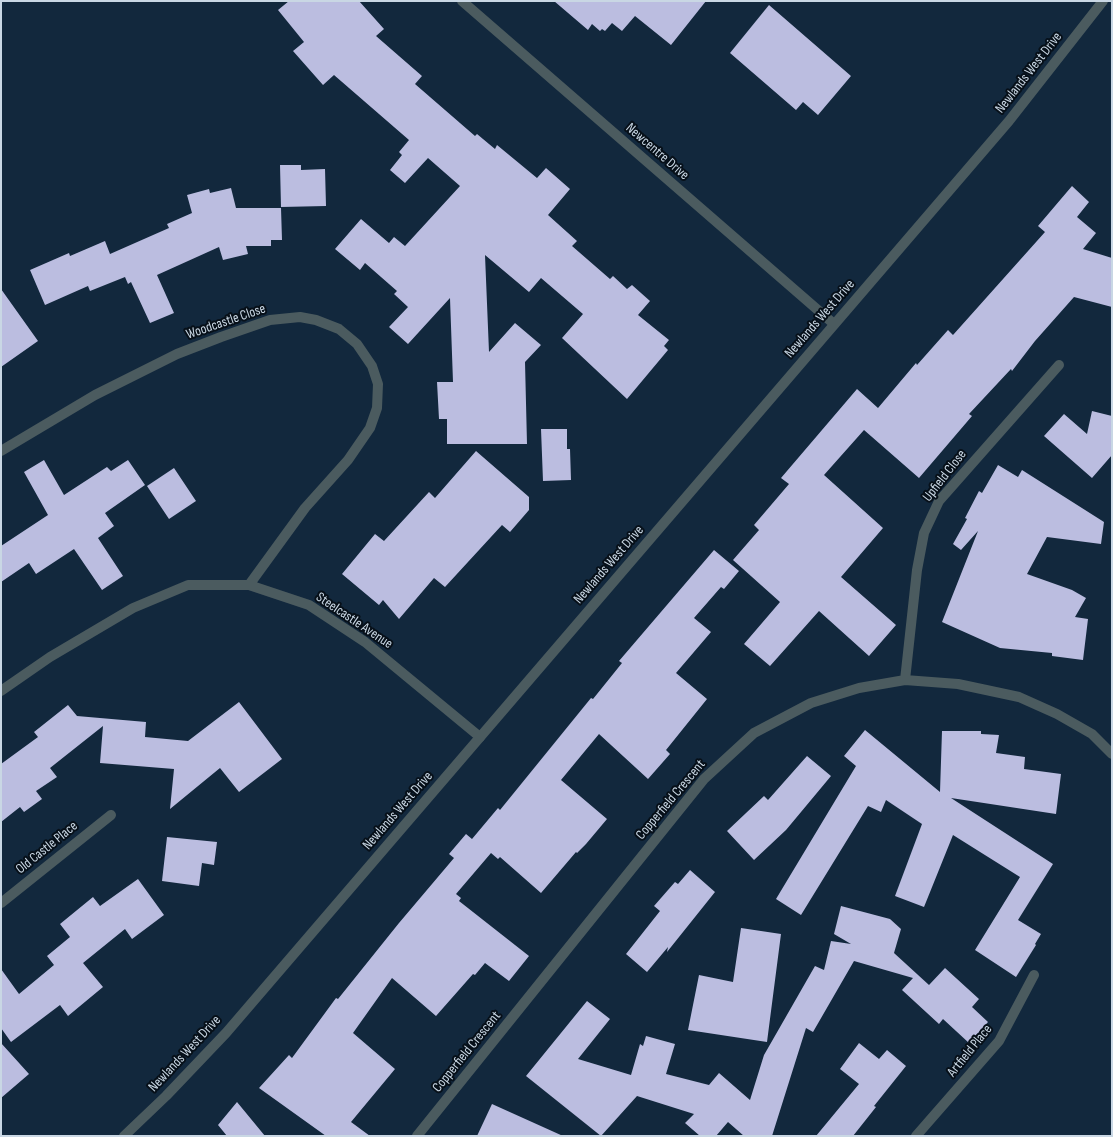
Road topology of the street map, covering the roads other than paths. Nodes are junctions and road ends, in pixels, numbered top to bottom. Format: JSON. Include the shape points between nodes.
{"nodes":[{"id":1,"x":462,"y":1,"type":"edge"},
{"id":2,"x":1103,"y":1,"type":"edge"},
{"id":3,"x":834,"y":324,"type":"junction"},
{"id":4,"x":1058,"y":365,"type":"dead end"},
{"id":5,"x":1,"y":451,"type":"edge"},
{"id":6,"x":249,"y":585,"type":"junction"},
{"id":7,"x":905,"y":680,"type":"junction"},
{"id":8,"x":1,"y":690,"type":"edge"},
{"id":9,"x":480,"y":737,"type":"junction"},
{"id":10,"x":1112,"y":754,"type":"edge"},
{"id":11,"x":112,"y":815,"type":"dead end"},
{"id":12,"x":1,"y":903,"type":"edge"},
{"id":13,"x":1034,"y":975,"type":"dead end"},
{"id":14,"x":124,"y":1136,"type":"edge"},
{"id":15,"x":417,"y":1136,"type":"edge"},
{"id":16,"x":916,"y":1136,"type":"edge"}],
"edges":[{"from":1,"to":3,"type":"street","name":"Newcentre Drive"},
{"from":2,"to":3,"type":"street","name":"Newlands West Drive","via":[[1009,122]]},
{"from":3,"to":9,"type":"street","name":"Newlands West Drive"},
{"from":4,"to":7,"type":"street","name":"Upfield Close","via":[[939,501],[924,533],[917,570]]},
{"from":5,"to":6,"type":"street","name":"Woodcastle Close","via":[[95,395],[177,354],[222,337],[270,320],[300,317],[339,329],[357,344],[372,366],[378,384],[375,415],[370,428],[348,460],[305,508]]},
{"from":6,"to":8,"type":"street","name":"Steelcastle Avenue","via":[[188,585],[133,608],[50,657]]},
{"from":6,"to":9,"type":"street","name":"Steelcastle Avenue","via":[[309,605],[365,642]]},
{"from":7,"to":10,"type":"street","name":"Copperfield Crescent","via":[[958,684],[1019,697],[1057,714],[1092,734]]},
{"from":7,"to":15,"type":"street","name":"Copperfield Crescent","via":[[859,688],[811,703],[754,733],[704,779]]},
{"from":9,"to":14,"type":"street","name":"Newlands West Drive","via":[[226,1033]]},
{"from":11,"to":12,"type":"street","name":"Old Castle Place"},
{"from":13,"to":16,"type":"street","name":"Artfield Place","via":[[999,1041]]}]}
